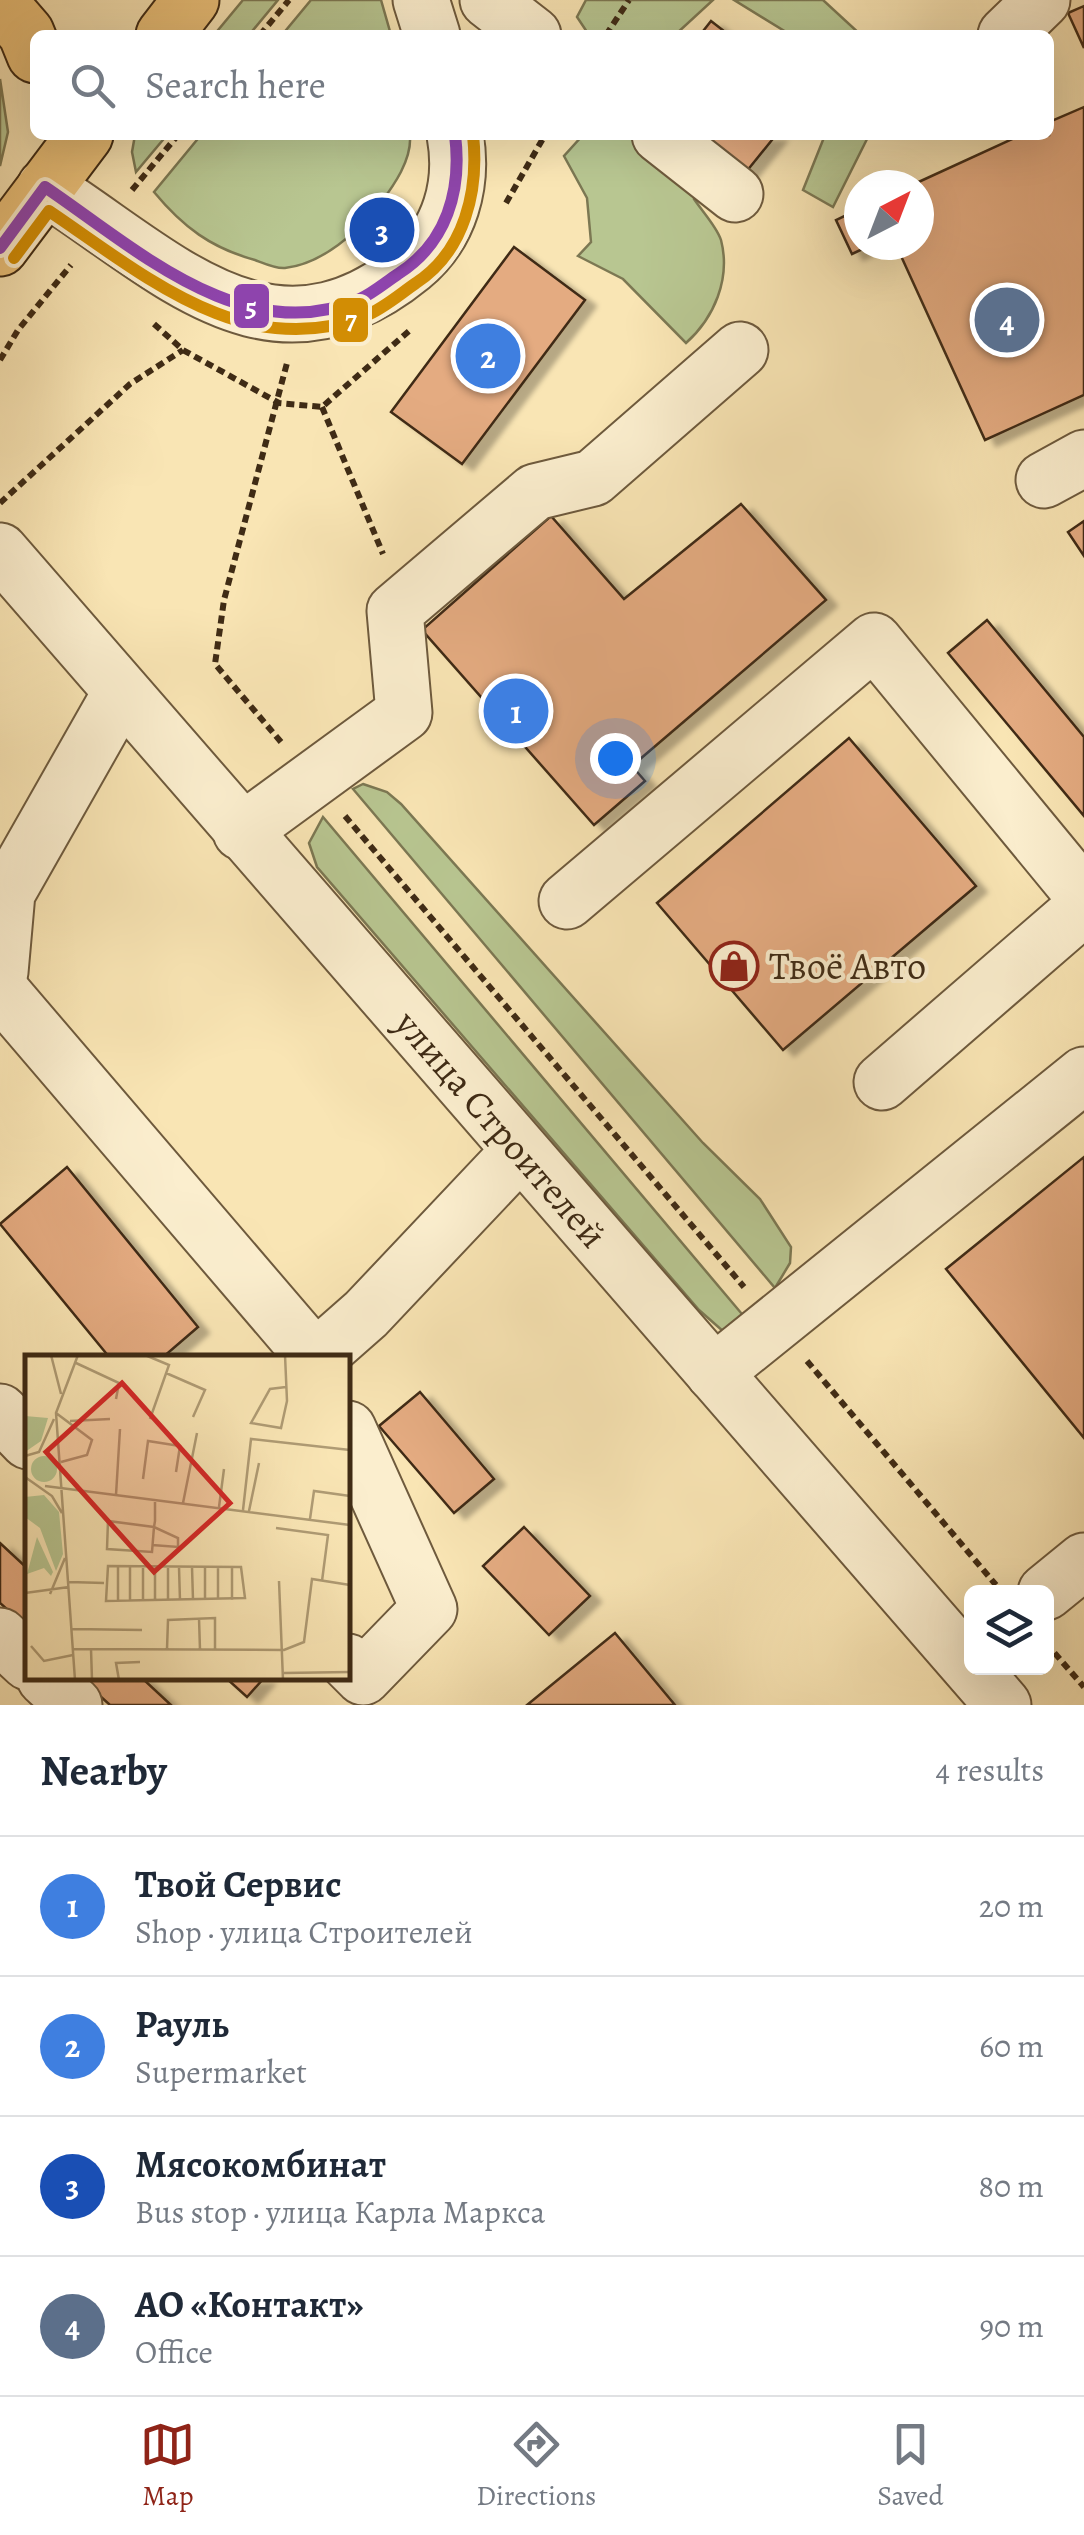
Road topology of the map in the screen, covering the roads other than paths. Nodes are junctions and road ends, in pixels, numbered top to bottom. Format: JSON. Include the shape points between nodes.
{"nodes":[{"id":1,"x":191,"y":0,"type":"edge"},
{"id":2,"x":421,"y":0,"type":"edge"},
{"id":3,"x":488,"y":0,"type":"edge"},
{"id":4,"x":1042,"y":0,"type":"edge"},
{"id":5,"x":0,"y":3,"type":"edge"},
{"id":6,"x":168,"y":30,"type":"edge"},
{"id":7,"x":430,"y":30,"type":"edge"},
{"id":8,"x":526,"y":30,"type":"edge"},
{"id":9,"x":1011,"y":30,"type":"edge"},
{"id":10,"x":30,"y":42,"type":"edge"},
{"id":11,"x":79,"y":140,"type":"edge"},
{"id":12,"x":456,"y":140,"type":"edge"},
{"id":13,"x":666,"y":140,"type":"edge"},
{"id":14,"x":48,"y":161,"type":"edge"},
{"id":15,"x":736,"y":194,"type":"dead end"},
{"id":16,"x":0,"y":248,"type":"edge"},
{"id":17,"x":740,"y":350,"type":"dead end"},
{"id":18,"x":0,"y":551,"type":"edge"},
{"id":19,"x":121,"y":692,"type":"junction"},
{"id":20,"x":241,"y":832,"type":"junction"},
{"id":21,"x":1084,"y":896,"type":"edge"},
{"id":22,"x":567,"y":901,"type":"dead end"},
{"id":23,"x":1084,"y":906,"type":"edge"},
{"id":24,"x":0,"y":972,"type":"edge"},
{"id":25,"x":0,"y":990,"type":"edge"},
{"id":26,"x":1084,"y":1076,"type":"edge"},
{"id":27,"x":882,"y":1082,"type":"dead end"},
{"id":28,"x":520,"y":1151,"type":"junction"},
{"id":29,"x":312,"y":1355,"type":"edge"},
{"id":30,"x":318,"y":1355,"type":"edge"},
{"id":31,"x":714,"y":1373,"type":"junction"},
{"id":32,"x":0,"y":1412,"type":"edge"},
{"id":33,"x":350,"y":1434,"type":"edge"},
{"id":34,"x":25,"y":1438,"type":"edge"},
{"id":35,"x":1084,"y":1561,"type":"edge"},
{"id":36,"x":1054,"y":1585,"type":"edge"},
{"id":37,"x":0,"y":1636,"type":"edge"},
{"id":38,"x":964,"y":1652,"type":"edge"},
{"id":39,"x":25,"y":1659,"type":"edge"},
{"id":40,"x":350,"y":1664,"type":"edge"},
{"id":41,"x":982,"y":1675,"type":"edge"},
{"id":42,"x":34,"y":1680,"type":"edge"},
{"id":43,"x":46,"y":1680,"type":"edge"},
{"id":44,"x":12,"y":1705,"type":"edge"},
{"id":45,"x":74,"y":1705,"type":"edge"},
{"id":46,"x":1003,"y":1705,"type":"edge"}],
"edges":[{"from":1,"to":6,"type":"main road"},
{"from":2,"to":7,"type":"street"},
{"from":3,"to":8,"type":"street"},
{"from":4,"to":9,"type":"street"},
{"from":5,"to":10,"type":"main road"},
{"from":11,"to":14,"type":"main road"},
{"from":12,"to":14,"type":"street","via":[[455,202],[418,260],[380,291],[332,312],[296,318],[216,296],[169,270],[104,224]]},
{"from":13,"to":15,"type":"street"},
{"from":14,"to":16,"type":"main road"},
{"from":17,"to":20,"type":"street","via":[[592,478],[535,492],[394,611],[404,713]]},
{"from":18,"to":19,"type":"street","name":"улица Строителей"},
{"from":19,"to":20,"type":"street","name":"улица Строителей"},
{"from":19,"to":24,"type":"street","via":[[7,893]]},
{"from":20,"to":28,"type":"street","name":"улица Строителей"},
{"from":21,"to":22,"type":"street","via":[[874,641]]},
{"from":23,"to":27,"type":"street"},
{"from":25,"to":29,"type":"street"},
{"from":26,"to":31,"type":"street"},
{"from":28,"to":30,"type":"street"},
{"from":28,"to":31,"type":"street","name":"улица Строителей"},
{"from":31,"to":38,"type":"street","name":"улица Строителей"},
{"from":32,"to":34,"type":"street"},
{"from":33,"to":40,"type":"street","via":[[428,1609],[363,1677]]},
{"from":35,"to":36,"type":"street"},
{"from":37,"to":39,"type":"street"},
{"from":41,"to":46,"type":"street","name":"улица Строителей"},
{"from":42,"to":44,"type":"street"},
{"from":43,"to":45,"type":"street"}]}
